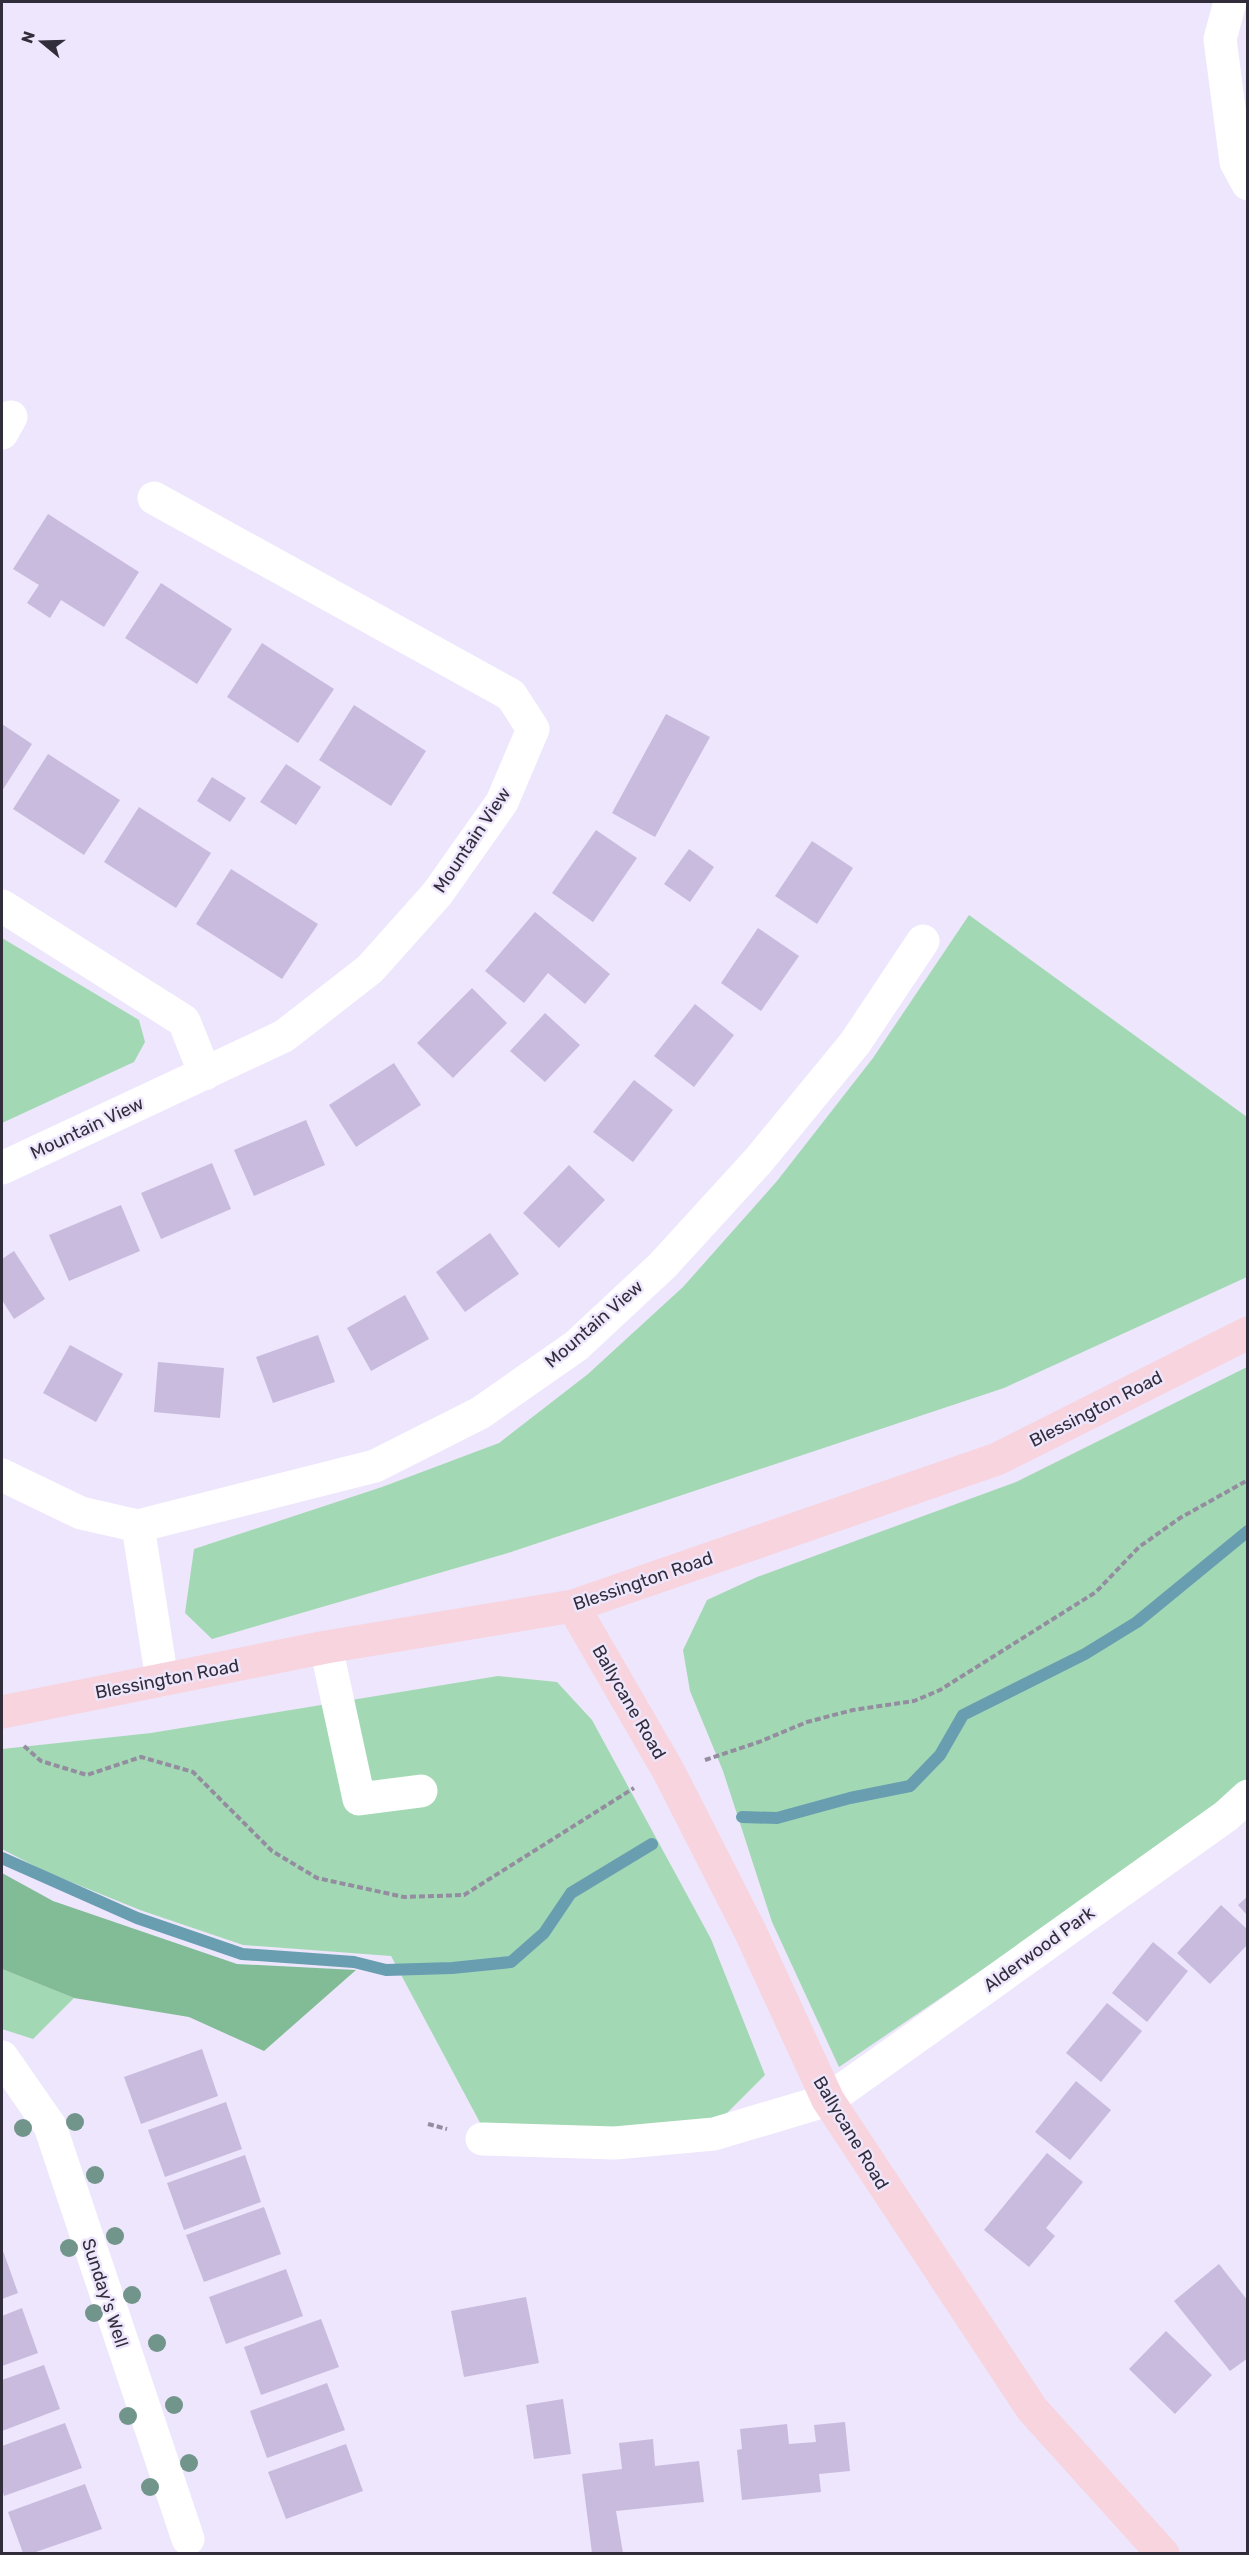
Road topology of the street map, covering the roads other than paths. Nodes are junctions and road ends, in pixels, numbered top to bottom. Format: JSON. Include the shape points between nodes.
{"nodes":[{"id":1,"x":1230,"y":2,"type":"edge"},
{"id":2,"x":1248,"y":184,"type":"edge"},
{"id":3,"x":154,"y":498,"type":"dead end"},
{"id":4,"x":2,"y":906,"type":"edge"},
{"id":5,"x":923,"y":941,"type":"dead end"},
{"id":6,"x":206,"y":1074,"type":"junction"},
{"id":7,"x":2,"y":1168,"type":"edge"},
{"id":8,"x":1248,"y":1333,"type":"edge"},
{"id":9,"x":2,"y":1475,"type":"edge"},
{"id":10,"x":138,"y":1526,"type":"junction"},
{"id":11,"x":573,"y":1605,"type":"junction"},
{"id":12,"x":326,"y":1647,"type":"junction"},
{"id":13,"x":162,"y":1680,"type":"junction"},
{"id":14,"x":2,"y":1712,"type":"edge"},
{"id":15,"x":421,"y":1791,"type":"dead end"},
{"id":16,"x":1248,"y":1796,"type":"edge"},
{"id":17,"x":2,"y":2057,"type":"edge"},
{"id":18,"x":828,"y":2100,"type":"junction"},
{"id":19,"x":482,"y":2139,"type":"dead end"},
{"id":20,"x":188,"y":2539,"type":"dead end"},
{"id":21,"x":1163,"y":2553,"type":"edge"}],
"edges":[{"from":1,"to":2,"type":"street","via":[[1220,39],[1236,162]]},
{"from":3,"to":6,"type":"street","name":"Mountain View","via":[[511,695],[533,729],[502,802],[437,894],[370,969],[284,1036]]},
{"from":4,"to":6,"type":"street","via":[[184,1021]]},
{"from":5,"to":10,"type":"street","name":"Mountain View","via":[[855,1043],[758,1161],[663,1265],[576,1346],[480,1413],[375,1466]]},
{"from":6,"to":7,"type":"street","name":"Mountain View"},
{"from":8,"to":11,"type":"main road","name":"Blessington Road","via":[[997,1459]]},
{"from":9,"to":10,"type":"street","name":"Mountain View","via":[[81,1513]]},
{"from":10,"to":13,"type":"street"},
{"from":11,"to":12,"type":"main road","name":"Blessington Road"},
{"from":11,"to":18,"type":"main road","name":"Ballycane Road","via":[[669,1772],[750,1931]]},
{"from":12,"to":13,"type":"main road","name":"Blessington Road"},
{"from":12,"to":15,"type":"street","via":[[359,1799]]},
{"from":13,"to":14,"type":"main road","name":"Blessington Road"},
{"from":16,"to":18,"type":"street","name":"Alderwood Park","via":[[1226,1816]]},
{"from":17,"to":20,"type":"street","name":"Sunday's Well","via":[[50,2126]]},
{"from":18,"to":19,"type":"street","name":"Alderwood Park","via":[[714,2133],[615,2143]]},
{"from":18,"to":21,"type":"main road","name":"Ballycane Road","via":[[1032,2409]]}]}
